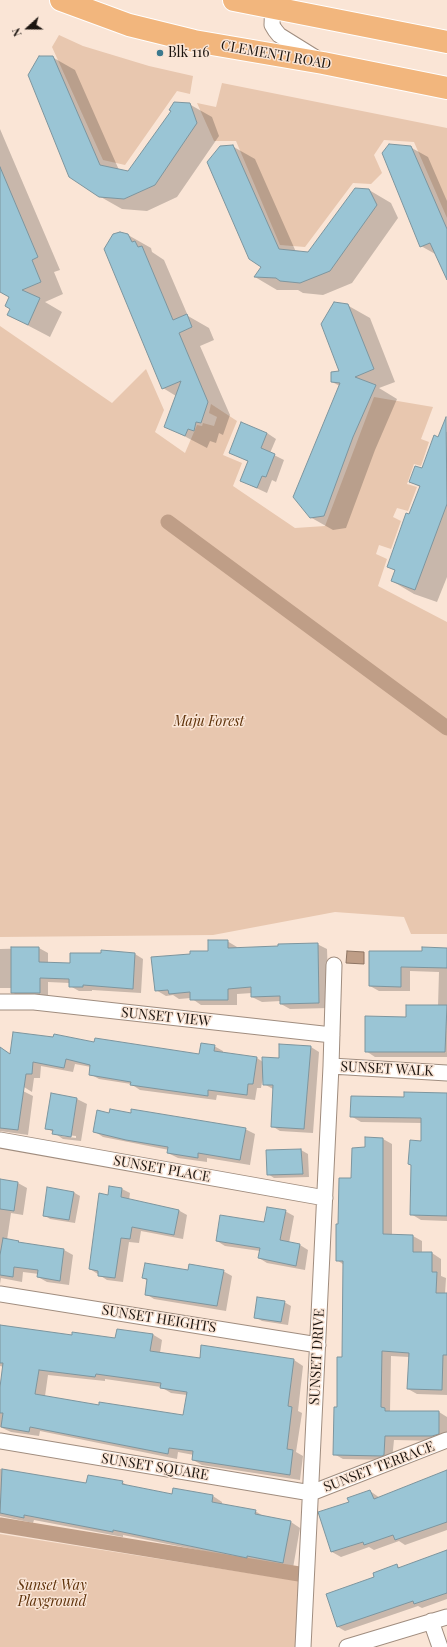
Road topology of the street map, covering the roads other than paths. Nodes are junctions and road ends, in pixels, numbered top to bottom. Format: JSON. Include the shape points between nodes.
{"nodes":[{"id":1,"x":61,"y":0,"type":"edge"},
{"id":2,"x":234,"y":0,"type":"edge"},
{"id":3,"x":273,"y":4,"type":"edge"},
{"id":4,"x":447,"y":42,"type":"edge"},
{"id":5,"x":323,"y":63,"type":"junction"},
{"id":6,"x":447,"y":88,"type":"edge"},
{"id":7,"x":334,"y":965,"type":"dead end"},
{"id":8,"x":0,"y":1002,"type":"edge"},
{"id":9,"x":332,"y":1035,"type":"junction"},
{"id":10,"x":331,"y":1066,"type":"junction"},
{"id":11,"x":447,"y":1073,"type":"edge"},
{"id":12,"x":0,"y":1140,"type":"edge"},
{"id":13,"x":325,"y":1198,"type":"junction"},
{"id":14,"x":0,"y":1294,"type":"edge"},
{"id":15,"x":318,"y":1345,"type":"junction"},
{"id":16,"x":447,"y":1440,"type":"edge"},
{"id":17,"x":0,"y":1441,"type":"edge"},
{"id":18,"x":311,"y":1493,"type":"junction"},
{"id":19,"x":447,"y":1617,"type":"edge"},
{"id":20,"x":432,"y":1621,"type":"junction"},
{"id":21,"x":303,"y":1647,"type":"edge"},
{"id":22,"x":347,"y":1647,"type":"edge"},
{"id":23,"x":440,"y":1647,"type":"edge"}],
"edges":[{"from":1,"to":5,"type":"main road","name":"CLEMENTI ROAD","via":[[129,25],[194,41]]},
{"from":2,"to":3,"type":"main road"},
{"from":3,"to":4,"type":"main road"},
{"from":3,"to":5,"type":"street","via":[[272,25],[279,35]]},
{"from":5,"to":6,"type":"main road","name":"CLEMENTI ROAD"},
{"from":7,"to":9,"type":"street","name":"SUNSET WALK"},
{"from":8,"to":9,"type":"street","name":"SUNSET VIEW","via":[[34,1002]]},
{"from":9,"to":10,"type":"street","name":"SUNSET WALK"},
{"from":10,"to":11,"type":"street","name":"SUNSET WALK"},
{"from":10,"to":13,"type":"street","name":"SUNSET DRIVE"},
{"from":12,"to":13,"type":"street","name":"SUNSET PLACE"},
{"from":13,"to":15,"type":"street","name":"SUNSET DRIVE"},
{"from":14,"to":15,"type":"street","name":"SUNSET HEIGHTS"},
{"from":15,"to":18,"type":"street","name":"SUNSET DRIVE"},
{"from":16,"to":18,"type":"street","name":"SUNSET TERRACE"},
{"from":17,"to":18,"type":"street","name":"SUNSET SQUARE"},
{"from":18,"to":21,"type":"street","name":"SUNSET DRIVE"},
{"from":19,"to":20,"type":"street"},
{"from":20,"to":22,"type":"street"},
{"from":20,"to":23,"type":"street"}]}
